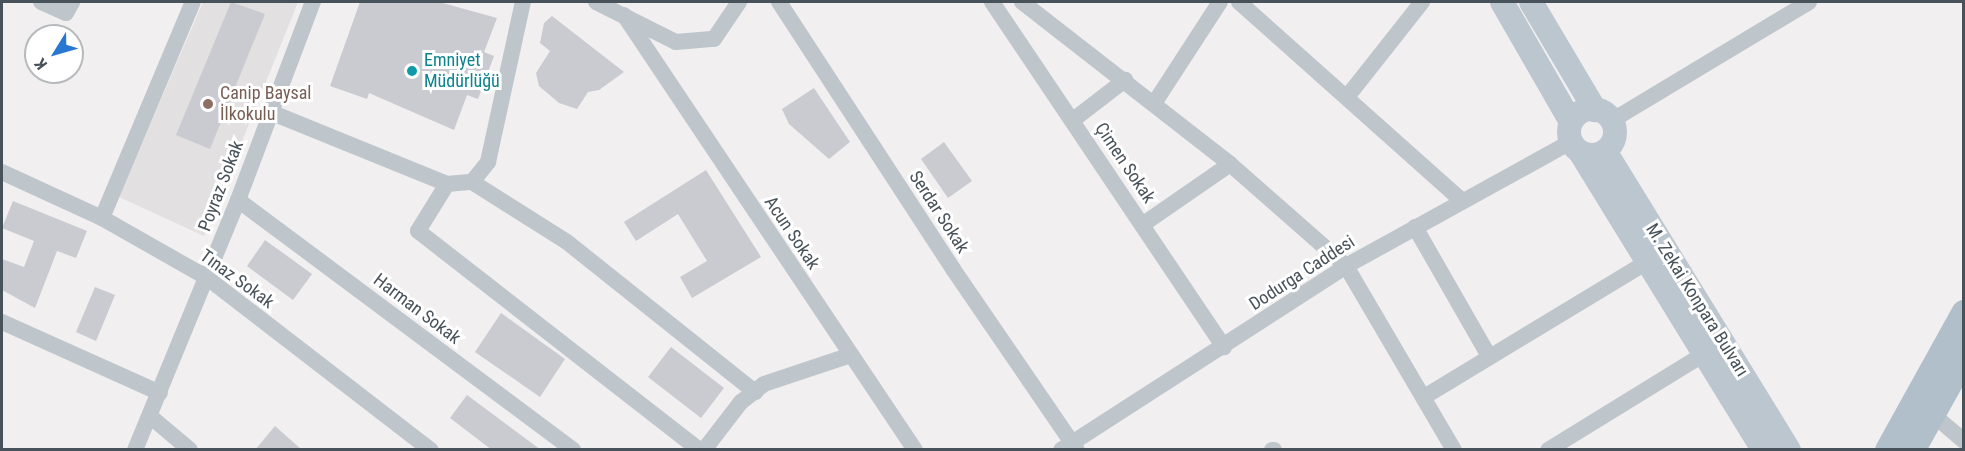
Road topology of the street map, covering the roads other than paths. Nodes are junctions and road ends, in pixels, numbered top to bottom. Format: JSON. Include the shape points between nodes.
{"nodes":[{"id":1,"x":41,"y":2,"type":"edge"},
{"id":2,"x":72,"y":2,"type":"edge"},
{"id":3,"x":193,"y":2,"type":"edge"},
{"id":4,"x":313,"y":2,"type":"edge"},
{"id":5,"x":523,"y":2,"type":"edge"},
{"id":6,"x":596,"y":2,"type":"edge"},
{"id":7,"x":739,"y":2,"type":"edge"},
{"id":8,"x":779,"y":2,"type":"edge"},
{"id":9,"x":992,"y":2,"type":"edge"},
{"id":10,"x":1022,"y":2,"type":"edge"},
{"id":11,"x":1220,"y":2,"type":"edge"},
{"id":12,"x":1239,"y":2,"type":"edge"},
{"id":13,"x":1422,"y":2,"type":"edge"},
{"id":14,"x":1502,"y":2,"type":"edge"},
{"id":15,"x":1531,"y":2,"type":"edge"},
{"id":16,"x":1809,"y":2,"type":"edge"},
{"id":17,"x":624,"y":15,"type":"junction"},
{"id":18,"x":1125,"y":80,"type":"junction"},
{"id":19,"x":1347,"y":97,"type":"junction"},
{"id":20,"x":1155,"y":102,"type":"junction"},
{"id":21,"x":270,"y":112,"type":"junction"},
{"id":22,"x":1603,"y":115,"type":"junction"},
{"id":23,"x":1073,"y":120,"type":"junction"},
{"id":24,"x":1574,"y":139,"type":"junction"},
{"id":25,"x":1605,"y":151,"type":"junction"},
{"id":26,"x":1230,"y":164,"type":"junction"},
{"id":27,"x":2,"y":172,"type":"edge"},
{"id":28,"x":472,"y":182,"type":"junction"},
{"id":29,"x":447,"y":184,"type":"junction"},
{"id":30,"x":238,"y":200,"type":"junction"},
{"id":31,"x":1462,"y":201,"type":"junction"},
{"id":32,"x":102,"y":218,"type":"junction"},
{"id":33,"x":1142,"y":225,"type":"junction"},
{"id":34,"x":1415,"y":227,"type":"junction"},
{"id":35,"x":1647,"y":262,"type":"junction"},
{"id":36,"x":1346,"y":266,"type":"junction"},
{"id":37,"x":206,"y":277,"type":"junction"},
{"id":38,"x":1964,"y":313,"type":"edge"},
{"id":39,"x":2,"y":322,"type":"edge"},
{"id":40,"x":1224,"y":347,"type":"junction"},
{"id":41,"x":1704,"y":354,"type":"junction"},
{"id":42,"x":851,"y":355,"type":"junction"},
{"id":43,"x":1964,"y":355,"type":"edge"},
{"id":44,"x":1489,"y":356,"type":"junction"},
{"id":45,"x":755,"y":392,"type":"junction"},
{"id":46,"x":160,"y":393,"type":"junction"},
{"id":47,"x":1424,"y":397,"type":"junction"},
{"id":48,"x":1931,"y":412,"type":"junction"},
{"id":49,"x":151,"y":417,"type":"junction"},
{"id":50,"x":1964,"y":441,"type":"edge"},
{"id":51,"x":1070,"y":447,"type":"edge"},
{"id":52,"x":135,"y":450,"type":"edge"},
{"id":53,"x":190,"y":450,"type":"edge"},
{"id":54,"x":431,"y":450,"type":"edge"},
{"id":55,"x":573,"y":450,"type":"edge"},
{"id":56,"x":699,"y":450,"type":"edge"},
{"id":57,"x":704,"y":450,"type":"edge"},
{"id":58,"x":915,"y":450,"type":"edge"},
{"id":59,"x":1454,"y":450,"type":"edge"},
{"id":60,"x":1548,"y":450,"type":"edge"},
{"id":61,"x":1763,"y":450,"type":"edge"},
{"id":62,"x":1789,"y":450,"type":"edge"},
{"id":63,"x":1888,"y":450,"type":"edge"},
{"id":64,"x":1911,"y":450,"type":"edge"}],
"edges":[{"from":1,"to":2,"type":"street","via":[[66,13]]},
{"from":3,"to":32,"type":"street"},
{"from":4,"to":21,"type":"street","name":"Poyraz Sokak"},
{"from":5,"to":28,"type":"street","via":[[488,162]]},
{"from":6,"to":17,"type":"street"},
{"from":7,"to":17,"type":"street","via":[[714,39],[676,42]]},
{"from":8,"to":51,"type":"street","name":"Serdar Sokak"},
{"from":9,"to":23,"type":"street","name":"Çimen Sokak"},
{"from":10,"to":18,"type":"street"},
{"from":11,"to":20,"type":"street"},
{"from":12,"to":19,"type":"street"},
{"from":13,"to":19,"type":"street"},
{"from":14,"to":24,"type":"main road","name":"M. Zekai Konpara Bulvarı"},
{"from":15,"to":22,"type":"main road"},
{"from":16,"to":22,"type":"street"},
{"from":17,"to":42,"type":"street","name":"Acun Sokak"},
{"from":18,"to":20,"type":"street"},
{"from":18,"to":23,"type":"street"},
{"from":19,"to":31,"type":"street"},
{"from":20,"to":26,"type":"street"},
{"from":21,"to":29,"type":"street"},
{"from":21,"to":30,"type":"street","name":"Poyraz Sokak"},
{"from":22,"to":24,"type":"main road","via":[[1582,111]]},
{"from":22,"to":25,"type":"main road","via":[[1614,139]]},
{"from":23,"to":33,"type":"street","name":"Çimen Sokak"},
{"from":24,"to":25,"type":"main road","via":[[1592,156]]},
{"from":24,"to":31,"type":"street","name":"Dodurga Caddesi"},
{"from":24,"to":35,"type":"main road","name":"M. Zekai Konpara Bulvarı"},
{"from":25,"to":62,"type":"main road","name":"M. Zekai Konpara Bulvarı"},
{"from":26,"to":33,"type":"street"},
{"from":26,"to":36,"type":"street"},
{"from":27,"to":32,"type":"street","name":"Tınaz Sokak"},
{"from":28,"to":29,"type":"street"},
{"from":28,"to":45,"type":"street","via":[[567,242]]},
{"from":29,"to":56,"type":"street","via":[[418,231]]},
{"from":30,"to":37,"type":"street","name":"Poyraz Sokak"},
{"from":30,"to":55,"type":"street","name":"Harman Sokak"},
{"from":31,"to":34,"type":"street","name":"Dodurga Caddesi"},
{"from":32,"to":37,"type":"street","name":"Tınaz Sokak"},
{"from":33,"to":40,"type":"street","name":"Çimen Sokak"},
{"from":34,"to":36,"type":"street","name":"Dodurga Caddesi"},
{"from":34,"to":44,"type":"street"},
{"from":35,"to":41,"type":"main road","name":"M. Zekai Konpara Bulvarı"},
{"from":35,"to":44,"type":"street"},
{"from":36,"to":40,"type":"street","name":"Dodurga Caddesi"},
{"from":36,"to":47,"type":"street"},
{"from":37,"to":46,"type":"street","name":"Poyraz Sokak"},
{"from":37,"to":54,"type":"street","name":"Tınaz Sokak"},
{"from":38,"to":63,"type":"main road"},
{"from":39,"to":46,"type":"street"},
{"from":40,"to":51,"type":"street","name":"Dodurga Caddesi"},
{"from":41,"to":60,"type":"street"},
{"from":41,"to":61,"type":"main road","name":"M. Zekai Konpara Bulvarı"},
{"from":42,"to":45,"type":"street","via":[[764,384]]},
{"from":42,"to":58,"type":"street","name":"Acun Sokak"},
{"from":43,"to":48,"type":"main road"},
{"from":44,"to":47,"type":"street"},
{"from":45,"to":57,"type":"street"},
{"from":46,"to":49,"type":"street","name":"Poyraz Sokak"},
{"from":47,"to":59,"type":"street"},
{"from":48,"to":50,"type":"street"},
{"from":48,"to":64,"type":"main road"},
{"from":49,"to":52,"type":"street","name":"Poyraz Sokak"},
{"from":49,"to":53,"type":"street"}]}
